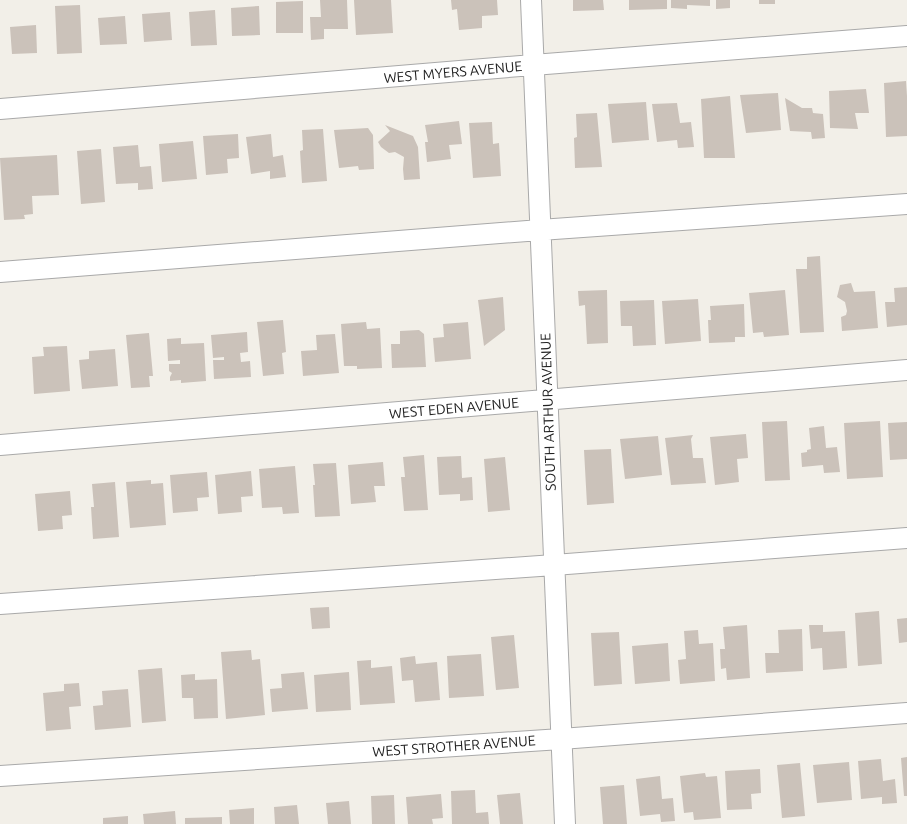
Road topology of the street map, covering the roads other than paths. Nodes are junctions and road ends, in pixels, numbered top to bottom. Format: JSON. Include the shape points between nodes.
{"nodes":[{"id":1,"x":531,"y":0,"type":"edge"},
{"id":2,"x":907,"y":36,"type":"edge"},
{"id":3,"x":534,"y":65,"type":"junction"},
{"id":4,"x":0,"y":109,"type":"edge"},
{"id":5,"x":907,"y":204,"type":"edge"},
{"id":6,"x":540,"y":230,"type":"junction"},
{"id":7,"x":0,"y":272,"type":"edge"},
{"id":8,"x":907,"y":370,"type":"edge"},
{"id":9,"x":548,"y":401,"type":"junction"},
{"id":10,"x":0,"y":445,"type":"edge"},
{"id":11,"x":907,"y":538,"type":"edge"},
{"id":12,"x":554,"y":566,"type":"junction"},
{"id":13,"x":0,"y":604,"type":"edge"},
{"id":14,"x":907,"y":713,"type":"edge"},
{"id":15,"x":561,"y":739,"type":"junction"},
{"id":16,"x":0,"y":776,"type":"edge"},
{"id":17,"x":565,"y":824,"type":"edge"}],
"edges":[{"from":1,"to":3,"type":"street","name":"SOUTH ARTHUR AVENUE"},
{"from":2,"to":3,"type":"street","name":"WEST MYERS AVENUE"},
{"from":3,"to":4,"type":"street","name":"WEST MYERS AVENUE"},
{"from":3,"to":6,"type":"street","name":"SOUTH ARTHUR AVENUE"},
{"from":5,"to":6,"type":"street"},
{"from":6,"to":7,"type":"street"},
{"from":6,"to":9,"type":"street","name":"SOUTH ARTHUR AVENUE"},
{"from":8,"to":9,"type":"street","name":"WEST EDEN AVENUE"},
{"from":9,"to":10,"type":"street","name":"WEST EDEN AVENUE"},
{"from":9,"to":12,"type":"street","name":"SOUTH ARTHUR AVENUE"},
{"from":11,"to":12,"type":"street"},
{"from":12,"to":13,"type":"street"},
{"from":12,"to":15,"type":"street","name":"SOUTH ARTHUR AVENUE"},
{"from":14,"to":15,"type":"street","name":"WEST STROTHER AVENUE"},
{"from":15,"to":16,"type":"street","name":"WEST STROTHER AVENUE"},
{"from":15,"to":17,"type":"street","name":"SOUTH ARTHUR AVENUE"}]}
